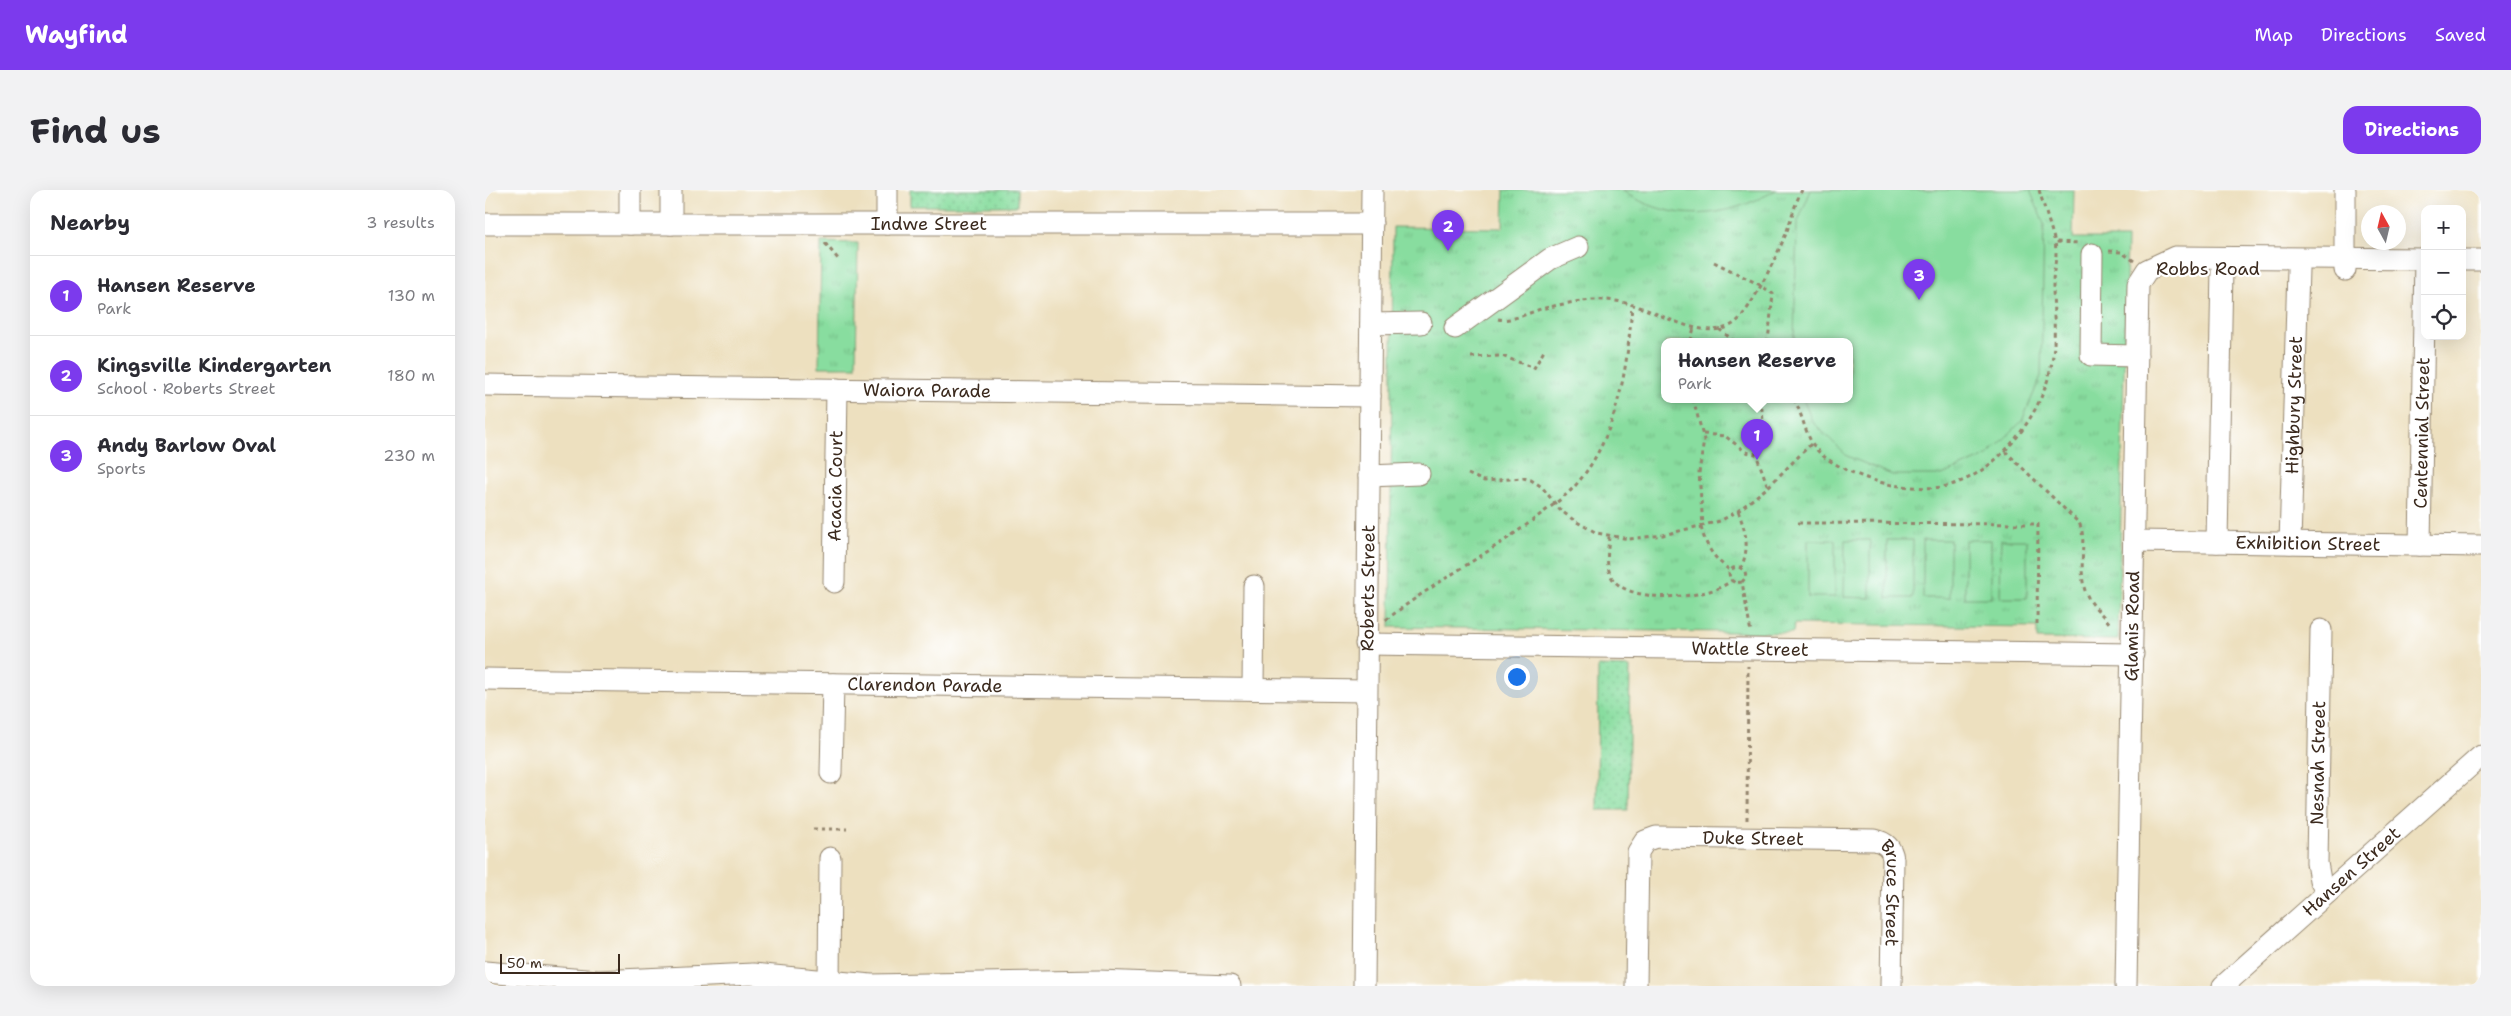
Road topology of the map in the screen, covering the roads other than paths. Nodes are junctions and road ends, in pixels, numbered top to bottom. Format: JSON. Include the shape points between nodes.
{"nodes":[{"id":1,"x":631,"y":190,"type":"edge"},
{"id":2,"x":671,"y":190,"type":"edge"},
{"id":3,"x":887,"y":190,"type":"edge"},
{"id":4,"x":1372,"y":190,"type":"edge"},
{"id":5,"x":2345,"y":190,"type":"edge"},
{"id":6,"x":485,"y":224,"type":"edge"},
{"id":7,"x":630,"y":224,"type":"junction"},
{"id":8,"x":671,"y":224,"type":"junction"},
{"id":9,"x":887,"y":224,"type":"junction"},
{"id":10,"x":1372,"y":224,"type":"junction"},
{"id":11,"x":1578,"y":247,"type":"dead end"},
{"id":12,"x":2090,"y":248,"type":"road end"},
{"id":13,"x":2421,"y":259,"type":"edge"},
{"id":14,"x":2466,"y":260,"type":"edge"},
{"id":15,"x":2481,"y":260,"type":"edge"},
{"id":16,"x":2345,"y":264,"type":"junction"},
{"id":17,"x":2222,"y":268,"type":"junction"},
{"id":18,"x":2298,"y":269,"type":"junction"},
{"id":19,"x":2147,"y":270,"type":"junction"},
{"id":20,"x":2421,"y":272,"type":"edge"},
{"id":21,"x":2466,"y":272,"type":"edge"},
{"id":22,"x":2481,"y":272,"type":"edge"},
{"id":23,"x":2425,"y":295,"type":"edge"},
{"id":24,"x":1421,"y":323,"type":"dead end"},
{"id":25,"x":1371,"y":324,"type":"junction"},
{"id":26,"x":1455,"y":328,"type":"dead end"},
{"id":27,"x":2137,"y":356,"type":"junction"},
{"id":28,"x":485,"y":385,"type":"edge"},
{"id":29,"x":837,"y":389,"type":"junction"},
{"id":30,"x":1370,"y":396,"type":"junction"},
{"id":31,"x":1419,"y":474,"type":"dead end"},
{"id":32,"x":1369,"y":476,"type":"junction"},
{"id":33,"x":2134,"y":541,"type":"junction"},
{"id":34,"x":2217,"y":542,"type":"junction"},
{"id":35,"x":2291,"y":543,"type":"junction"},
{"id":36,"x":2420,"y":545,"type":"junction"},
{"id":37,"x":2481,"y":546,"type":"edge"},
{"id":38,"x":834,"y":582,"type":"dead end"},
{"id":39,"x":1254,"y":586,"type":"dead end"},
{"id":40,"x":2321,"y":630,"type":"dead end"},
{"id":41,"x":1366,"y":644,"type":"junction"},
{"id":42,"x":2133,"y":654,"type":"junction"},
{"id":43,"x":485,"y":679,"type":"edge"},
{"id":44,"x":833,"y":684,"type":"junction"},
{"id":45,"x":1253,"y":690,"type":"junction"},
{"id":46,"x":1366,"y":691,"type":"junction"},
{"id":47,"x":2481,"y":756,"type":"edge"},
{"id":48,"x":831,"y":773,"type":"dead end"},
{"id":49,"x":1875,"y":840,"type":"joint"},
{"id":50,"x":830,"y":858,"type":"dead end"},
{"id":51,"x":2327,"y":893,"type":"junction"},
{"id":52,"x":485,"y":972,"type":"edge"},
{"id":53,"x":829,"y":983,"type":"edge"},
{"id":54,"x":1230,"y":986,"type":"edge"},
{"id":55,"x":1364,"y":986,"type":"edge"},
{"id":56,"x":1637,"y":986,"type":"edge"},
{"id":57,"x":1891,"y":986,"type":"edge"},
{"id":58,"x":2126,"y":986,"type":"edge"},
{"id":59,"x":2223,"y":986,"type":"edge"}],
"edges":[{"from":1,"to":7,"type":"street"},
{"from":2,"to":8,"type":"street"},
{"from":3,"to":9,"type":"street"},
{"from":4,"to":10,"type":"street","name":"Roberts Street"},
{"from":5,"to":16,"type":"street"},
{"from":6,"to":7,"type":"street","name":"Indwe Street"},
{"from":7,"to":8,"type":"street","name":"Indwe Street"},
{"from":8,"to":9,"type":"street","name":"Indwe Street"},
{"from":9,"to":10,"type":"street","name":"Indwe Street"},
{"from":10,"to":25,"type":"street","name":"Roberts Street"},
{"from":11,"to":26,"type":"street","via":[[1550,259]]},
{"from":12,"to":27,"type":"street","via":[[2091,355]]},
{"from":13,"to":16,"type":"street","name":"Robbs Road"},
{"from":14,"to":15,"type":"street"},
{"from":16,"to":18,"type":"street","name":"Robbs Road"},
{"from":16,"to":19,"type":"street","name":"Robbs Road","via":[[2175,257]]},
{"from":16,"to":20,"type":"street","name":"Robbs Road"},
{"from":17,"to":18,"type":"street","name":"Robbs Road"},
{"from":17,"to":19,"type":"street","name":"Robbs Road"},
{"from":17,"to":34,"type":"street"},
{"from":18,"to":35,"type":"street","name":"Highbury Street"},
{"from":19,"to":27,"type":"street","name":"Glamis Road","via":[[2138,284]]},
{"from":21,"to":22,"type":"street"},
{"from":23,"to":36,"type":"street","name":"Centennial Street"},
{"from":24,"to":25,"type":"street"},
{"from":25,"to":30,"type":"street","name":"Roberts Street"},
{"from":27,"to":33,"type":"street","name":"Glamis Road"},
{"from":28,"to":29,"type":"street","name":"Waiora Parade"},
{"from":29,"to":30,"type":"street","name":"Waiora Parade"},
{"from":29,"to":38,"type":"street","name":"Acacia Court"},
{"from":30,"to":32,"type":"street","name":"Roberts Street"},
{"from":31,"to":32,"type":"street"},
{"from":32,"to":41,"type":"street","name":"Roberts Street"},
{"from":33,"to":34,"type":"street","name":"Exhibition Street"},
{"from":33,"to":42,"type":"street","name":"Glamis Road"},
{"from":34,"to":35,"type":"street","name":"Exhibition Street"},
{"from":35,"to":36,"type":"street","name":"Exhibition Street"},
{"from":36,"to":37,"type":"street","name":"Exhibition Street"},
{"from":39,"to":45,"type":"street"},
{"from":40,"to":51,"type":"street","name":"Nesnah Street","via":[[2317,864],[2319,880]]},
{"from":41,"to":42,"type":"street","name":"Wattle Street"},
{"from":41,"to":46,"type":"street","name":"Roberts Street"},
{"from":42,"to":58,"type":"street","name":"Glamis Road"},
{"from":43,"to":44,"type":"street","name":"Clarendon Parade"},
{"from":44,"to":45,"type":"street","name":"Clarendon Parade"},
{"from":44,"to":48,"type":"street"},
{"from":45,"to":46,"type":"street","name":"Clarendon Parade"},
{"from":46,"to":55,"type":"street","name":"Roberts Street"},
{"from":47,"to":51,"type":"street","name":"Hansen Street"},
{"from":49,"to":56,"type":"street","name":"Duke Street","via":[[1656,838],[1645,841],[1638,852]]},
{"from":49,"to":57,"type":"street","name":"Bruce Street","via":[[1887,846],[1893,855]]},
{"from":50,"to":53,"type":"street"},
{"from":51,"to":59,"type":"street","name":"Hansen Street"},
{"from":52,"to":53,"type":"street","via":[[599,981],[753,974]]},
{"from":53,"to":54,"type":"street","via":[[1099,982]]}]}
